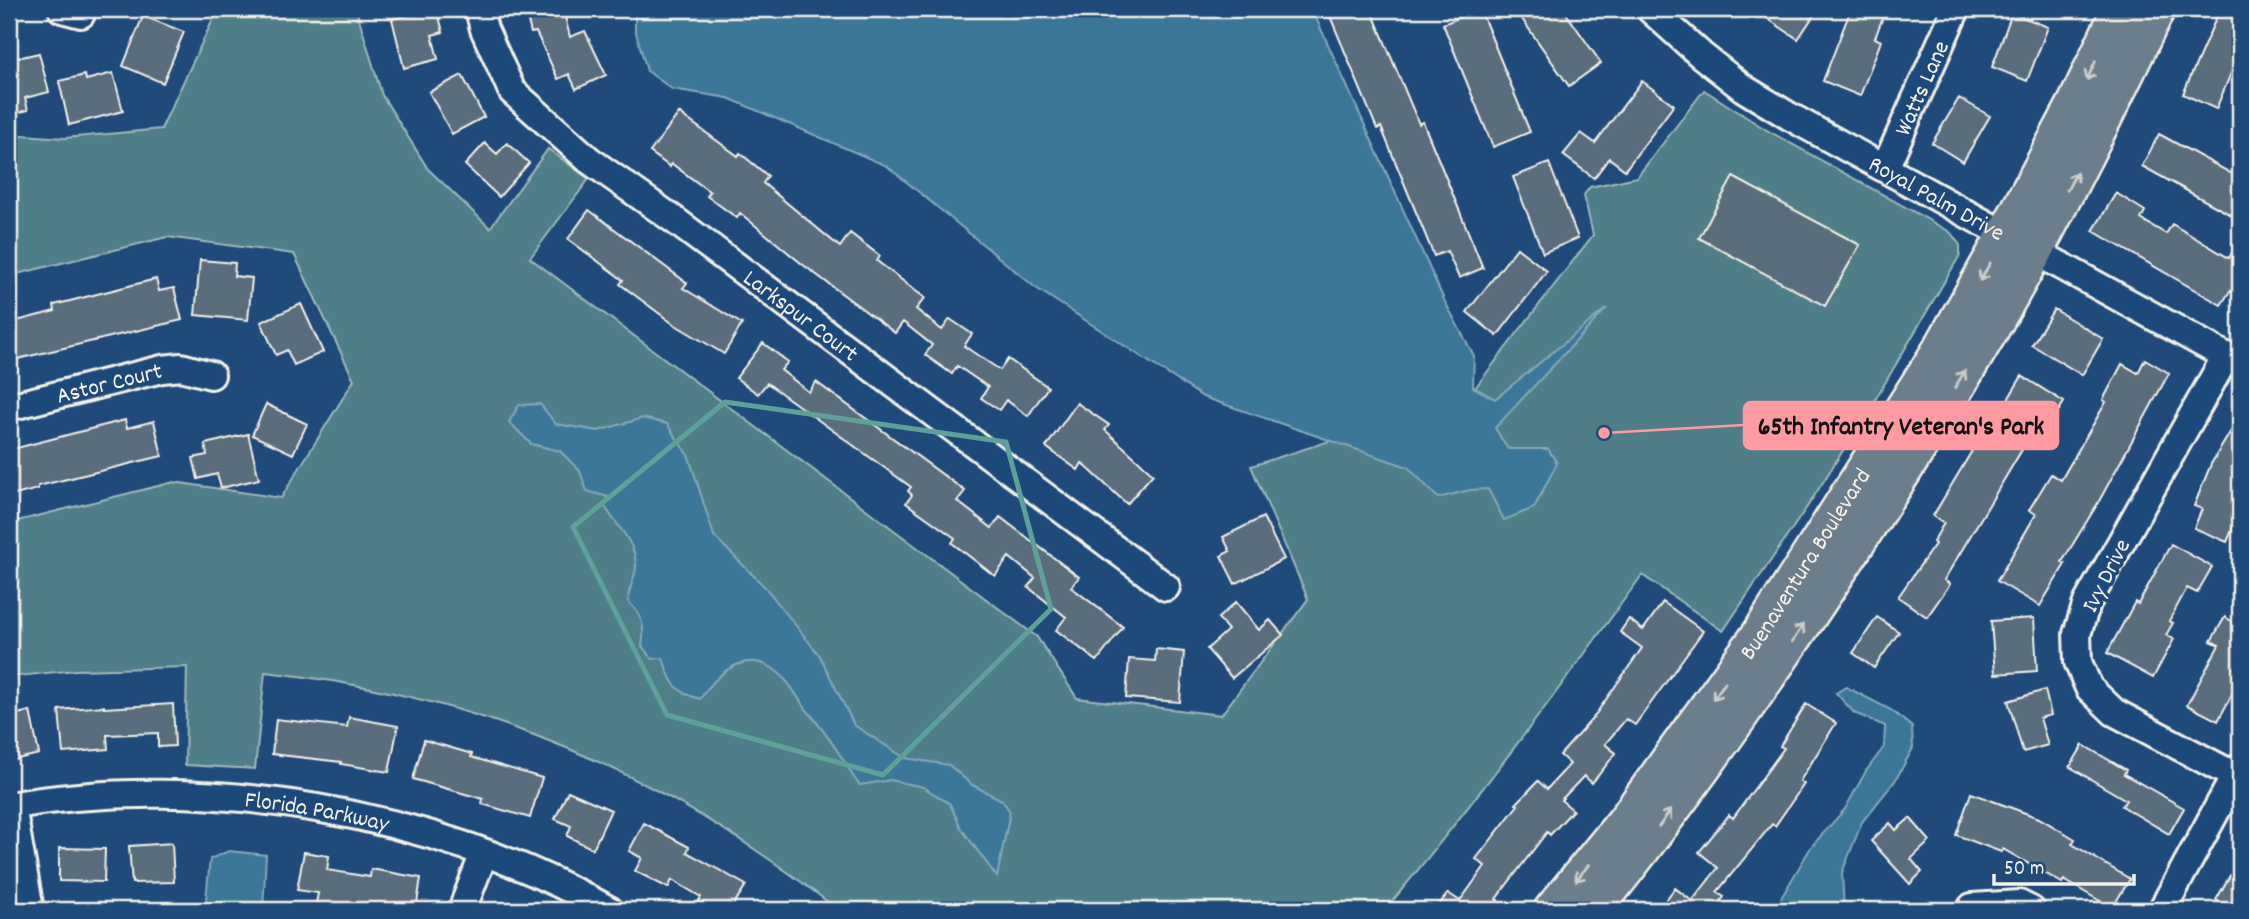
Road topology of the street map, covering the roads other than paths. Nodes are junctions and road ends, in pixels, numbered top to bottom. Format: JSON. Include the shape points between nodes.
{"nodes":[{"id":1,"x":479,"y":9,"type":"edge"},
{"id":2,"x":1956,"y":9,"type":"edge"},
{"id":3,"x":2120,"y":9,"type":"edge"},
{"id":4,"x":2157,"y":9,"type":"edge"},
{"id":5,"x":1656,"y":11,"type":"edge"},
{"id":6,"x":1885,"y":168,"type":"junction"},
{"id":7,"x":2021,"y":242,"type":"junction"},
{"id":8,"x":2233,"y":360,"type":"edge"},
{"id":9,"x":211,"y":375,"type":"dead end"},
{"id":10,"x":9,"y":407,"type":"edge"},
{"id":11,"x":1166,"y":587,"type":"dead end"},
{"id":12,"x":2237,"y":772,"type":"edge"},
{"id":13,"x":11,"y":806,"type":"edge"},
{"id":14,"x":484,"y":853,"type":"junction"},
{"id":15,"x":1972,"y":907,"type":"dead end"},
{"id":16,"x":30,"y":910,"type":"edge"},
{"id":17,"x":462,"y":910,"type":"edge"},
{"id":18,"x":609,"y":910,"type":"edge"},
{"id":19,"x":1552,"y":910,"type":"edge"},
{"id":20,"x":1594,"y":910,"type":"edge"},
{"id":21,"x":2031,"y":910,"type":"edge"},
{"id":22,"x":2162,"y":910,"type":"edge"}],
"edges":[{"from":1,"to":11,"type":"street","name":"Larkspur Court","via":[[512,91],[589,160]]},
{"from":2,"to":6,"type":"street","name":"Watts Lane"},
{"from":3,"to":7,"type":"main road","name":"Buenaventura Boulevard","one_way":true,"via":[[2076,103]]},
{"from":7,"to":4,"type":"main road","name":"Buenaventura Boulevard","one_way":true,"via":[[2103,122]]},
{"from":5,"to":6,"type":"street","name":"Royal Palm Drive","via":[[1743,88]]},
{"from":6,"to":7,"type":"street","name":"Royal Palm Drive"},
{"from":7,"to":8,"type":"street","name":"Royal Palm Drive"},
{"from":7,"to":19,"type":"main road","name":"Buenaventura Boulevard","one_way":true,"via":[[1941,349],[1760,634],[1625,821]]},
{"from":20,"to":7,"type":"main road","name":"Buenaventura Boulevard","one_way":true,"via":[[1782,657],[1905,471]]},
{"from":8,"to":12,"type":"street","name":"Ivy Drive","via":[[2087,603],[2077,634],[2078,662],[2089,688],[2113,712]]},
{"from":9,"to":10,"type":"street","name":"Astor Court","via":[[181,367],[162,369]]},
{"from":12,"to":22,"type":"street"},
{"from":13,"to":14,"type":"street","name":"Florida Parkway","via":[[76,797],[209,795],[368,818]]},
{"from":13,"to":16,"type":"street"},
{"from":14,"to":17,"type":"street"},
{"from":14,"to":18,"type":"street","name":"Florida Parkway"},
{"from":15,"to":21,"type":"street","via":[[2019,904]]}]}
